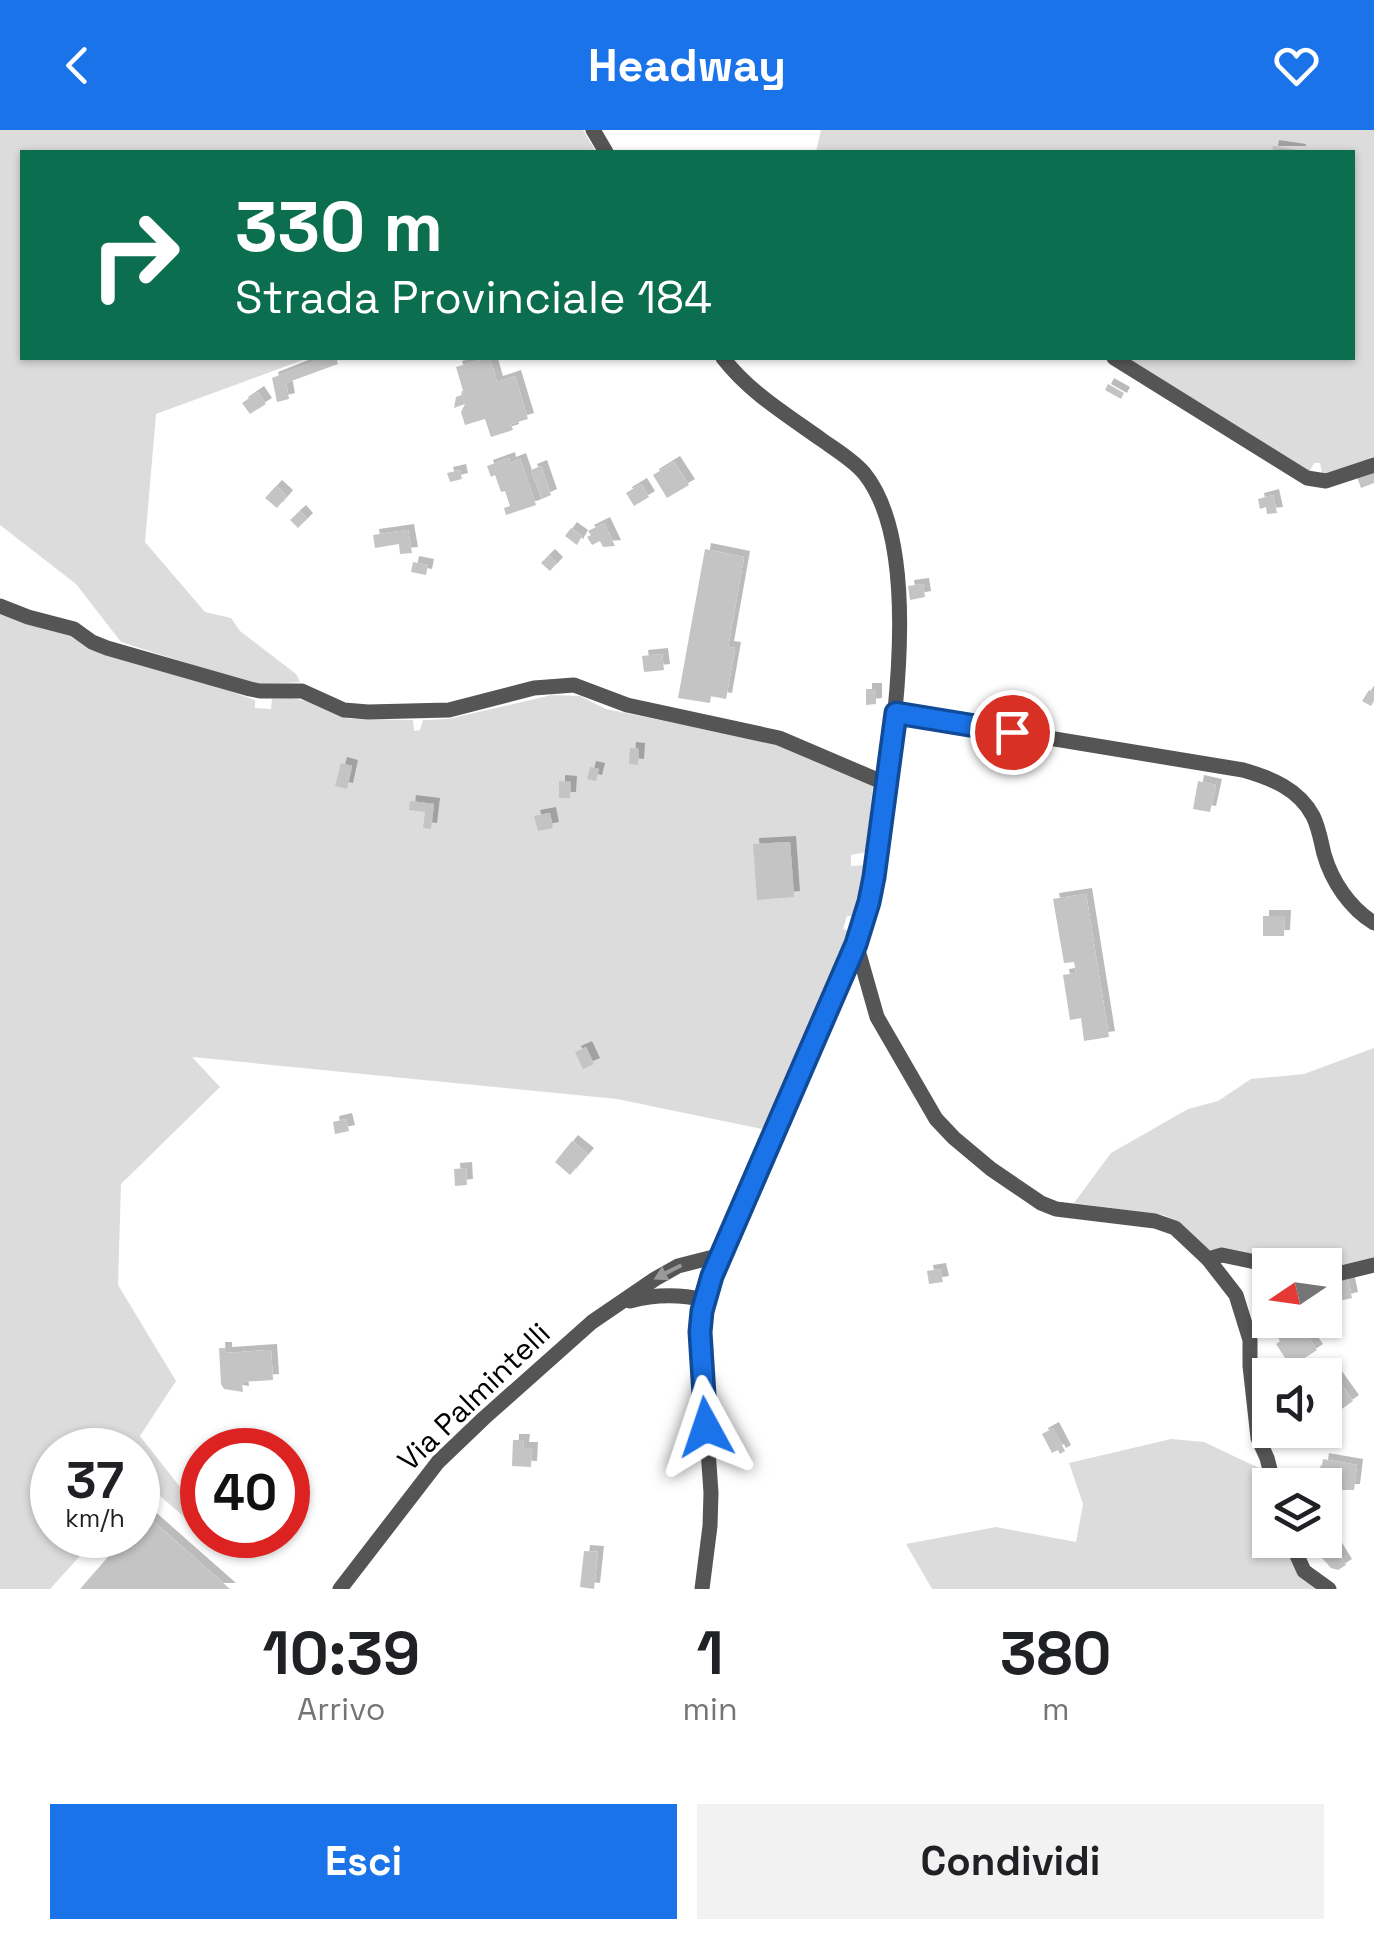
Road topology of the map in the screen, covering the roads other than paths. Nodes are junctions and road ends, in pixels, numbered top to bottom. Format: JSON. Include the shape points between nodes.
{"nodes":[{"id":1,"x":725,"y":360,"type":"edge"},
{"id":2,"x":1117,"y":360,"type":"edge"},
{"id":3,"x":1374,"y":465,"type":"edge"},
{"id":4,"x":0,"y":606,"type":"edge"},
{"id":5,"x":896,"y":713,"type":"junction"},
{"id":6,"x":887,"y":784,"type":"junction"},
{"id":7,"x":1374,"y":923,"type":"edge"},
{"id":8,"x":856,"y":944,"type":"junction"},
{"id":9,"x":721,"y":1255,"type":"junction"},
{"id":10,"x":1208,"y":1259,"type":"junction"},
{"id":11,"x":1252,"y":1262,"type":"edge"},
{"id":12,"x":1374,"y":1266,"type":"edge"},
{"id":13,"x":1342,"y":1273,"type":"edge"},
{"id":14,"x":705,"y":1300,"type":"junction"},
{"id":15,"x":622,"y":1303,"type":"junction"},
{"id":16,"x":1270,"y":1468,"type":"edge"},
{"id":17,"x":1298,"y":1558,"type":"edge"},
{"id":18,"x":340,"y":1589,"type":"edge"},
{"id":19,"x":702,"y":1589,"type":"edge"},
{"id":20,"x":1329,"y":1589,"type":"edge"}],
"edges":[{"from":1,"to":5,"type":"street","via":[[761,396],[849,459],[878,496],[894,550],[900,610]]},
{"from":2,"to":3,"type":"street","via":[[1306,478],[1326,481]]},
{"from":4,"to":6,"type":"street","via":[[74,629],[107,648],[260,691],[310,693],[344,710],[449,710],[574,685],[627,705],[780,738]]},
{"from":5,"to":6,"type":"street"},
{"from":5,"to":7,"type":"street","via":[[1268,777],[1314,816],[1330,873]]},
{"from":6,"to":8,"type":"street"},
{"from":8,"to":9,"type":"street"},
{"from":8,"to":10,"type":"street","via":[[877,1017],[954,1138],[1041,1203],[1155,1221],[1175,1228]]},
{"from":9,"to":14,"type":"street"},
{"from":9,"to":15,"type":"street","name":"Via Palmintelli","one_way":true,"via":[[678,1266]]},
{"from":10,"to":11,"type":"street"},
{"from":10,"to":16,"type":"street","via":[[1236,1296],[1250,1340],[1258,1438]]},
{"from":12,"to":13,"type":"street"},
{"from":14,"to":15,"type":"street","via":[[670,1294]]},
{"from":14,"to":19,"type":"street","via":[[700,1354],[711,1492]]},
{"from":15,"to":18,"type":"street","name":"Via Palmintelli","via":[[592,1322],[438,1462]]},
{"from":17,"to":20,"type":"street"}]}
